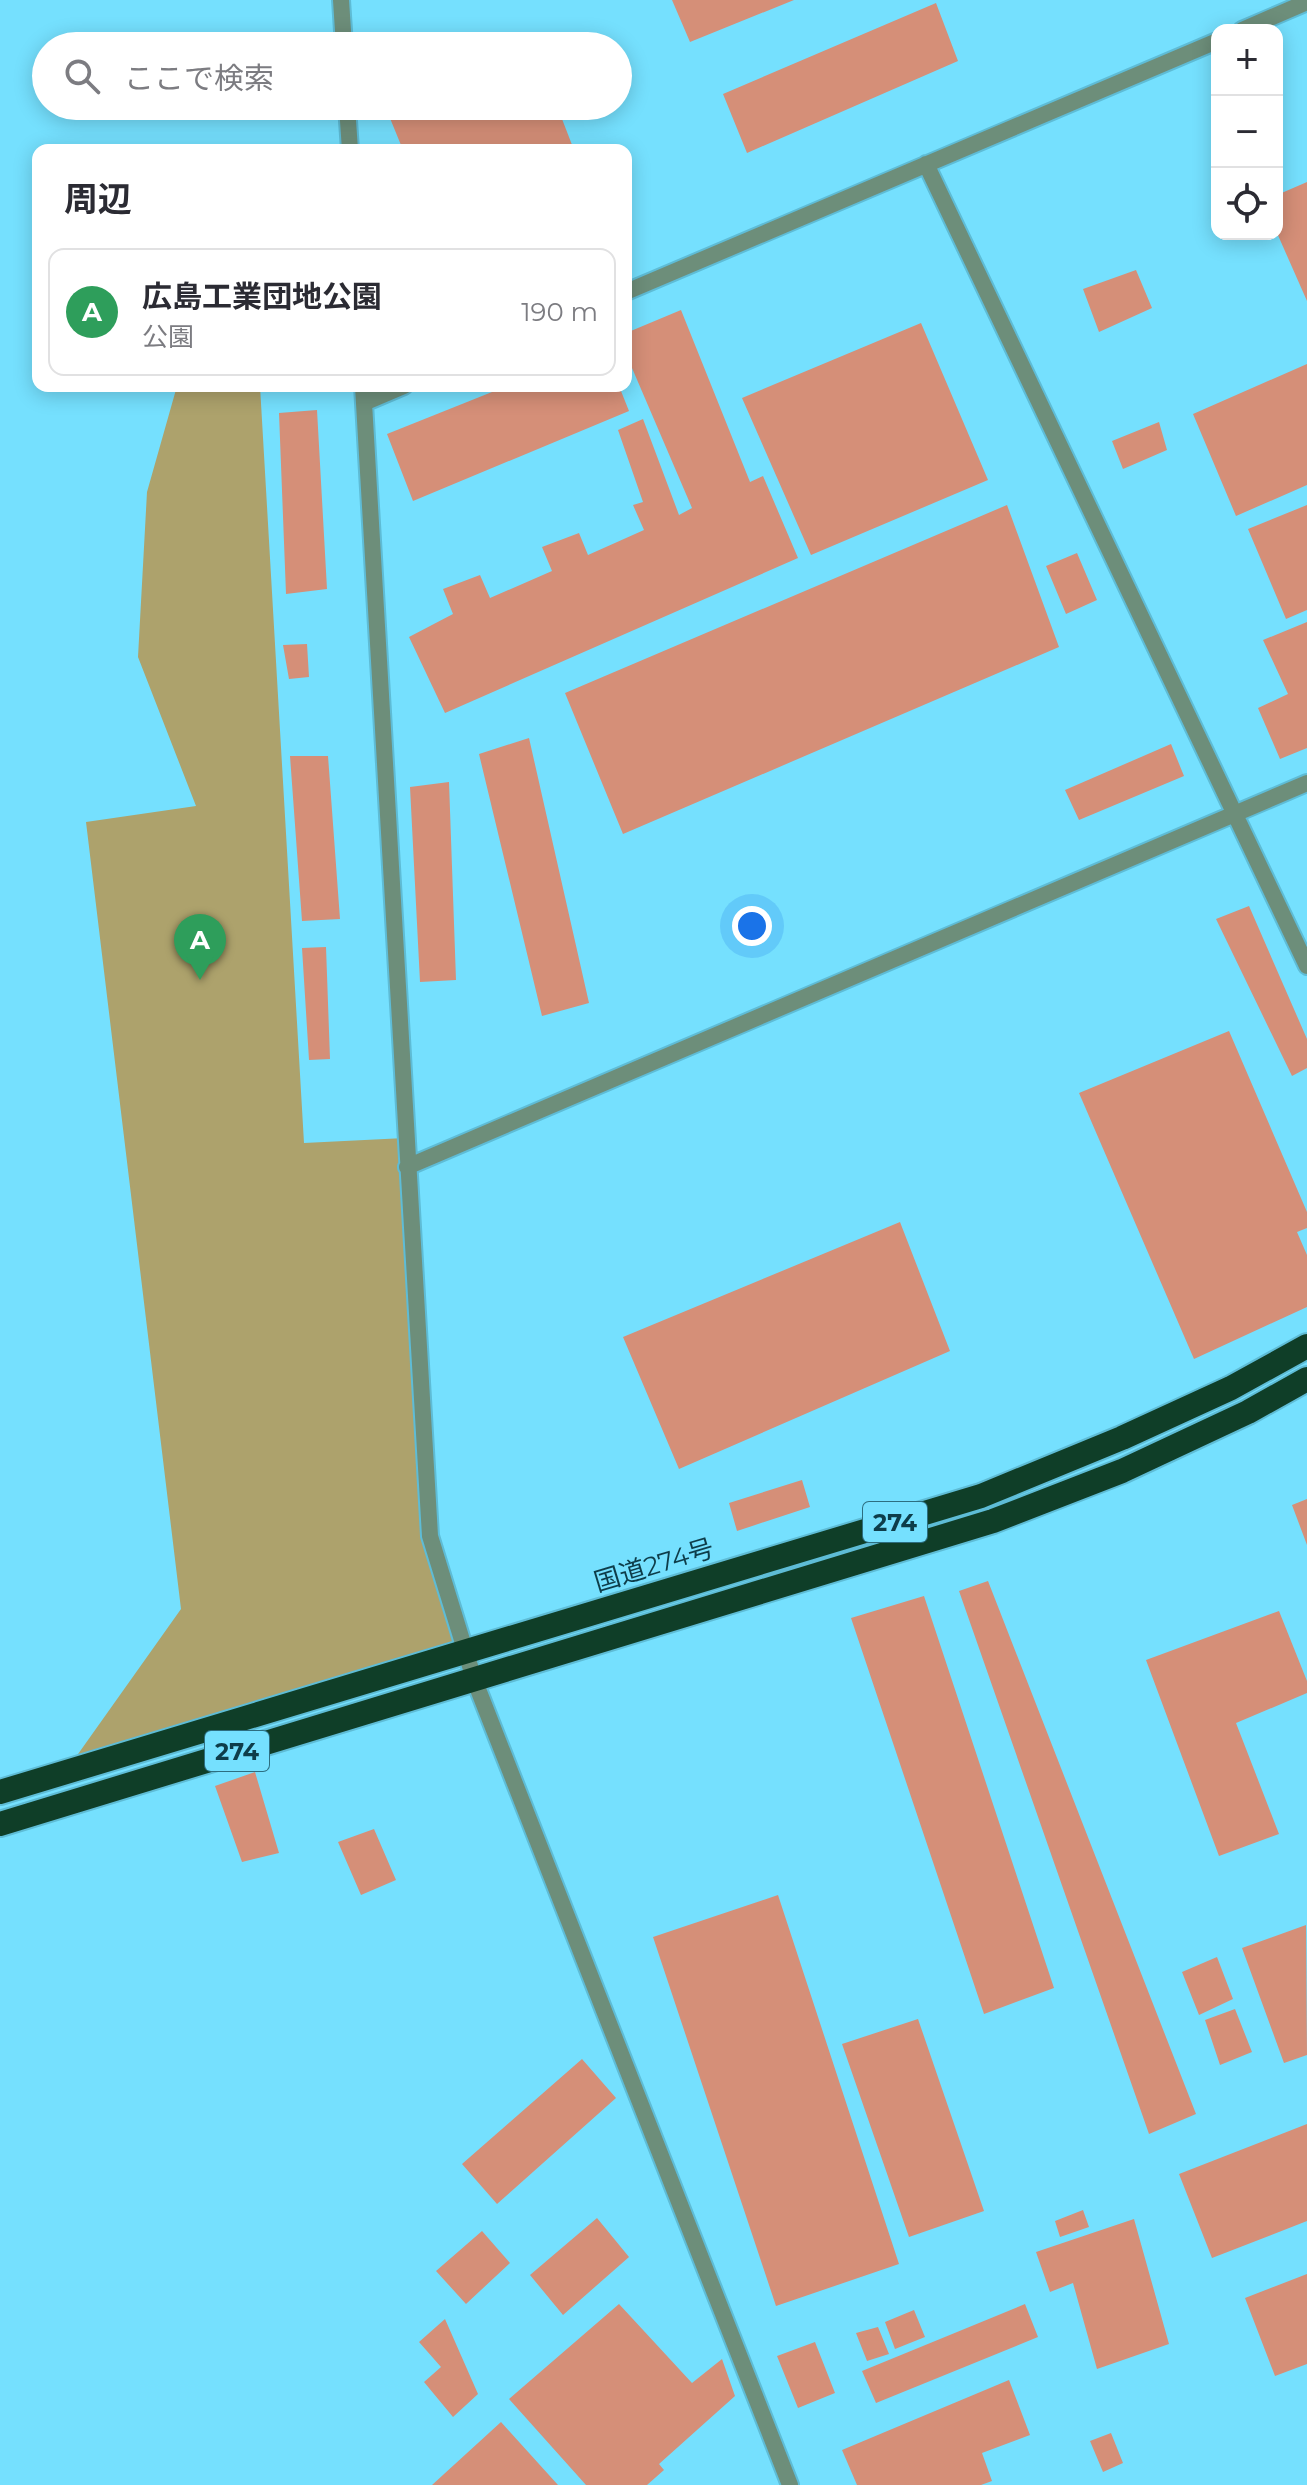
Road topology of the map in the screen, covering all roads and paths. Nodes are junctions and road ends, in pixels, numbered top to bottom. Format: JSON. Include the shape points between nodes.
{"nodes":[{"id":1,"x":341,"y":0,"type":"edge"},
{"id":2,"x":1307,"y":2,"type":"edge"},
{"id":3,"x":1256,"y":24,"type":"edge"},
{"id":4,"x":343,"y":32,"type":"edge"},
{"id":5,"x":1211,"y":44,"type":"edge"},
{"id":6,"x":348,"y":120,"type":"edge"},
{"id":7,"x":350,"y":144,"type":"edge"},
{"id":8,"x":926,"y":164,"type":"junction"},
{"id":9,"x":632,"y":289,"type":"edge"},
{"id":10,"x":364,"y":394,"type":"edge"},
{"id":11,"x":1307,"y":783,"type":"edge"},
{"id":12,"x":1235,"y":814,"type":"junction"},
{"id":13,"x":1307,"y":966,"type":"edge"},
{"id":14,"x":407,"y":1167,"type":"junction"},
{"id":15,"x":1307,"y":1346,"type":"edge"},
{"id":16,"x":1307,"y":1379,"type":"edge"},
{"id":17,"x":465,"y":1652,"type":"junction"},
{"id":18,"x":474,"y":1679,"type":"junction"},
{"id":19,"x":0,"y":1792,"type":"edge"},
{"id":20,"x":0,"y":1824,"type":"edge"},
{"id":21,"x":790,"y":2485,"type":"edge"}],
"edges":[{"from":1,"to":4,"type":"street"},
{"from":2,"to":3,"type":"street"},
{"from":5,"to":8,"type":"street"},
{"from":6,"to":7,"type":"street"},
{"from":8,"to":9,"type":"street"},
{"from":8,"to":12,"type":"street"},
{"from":10,"to":14,"type":"street"},
{"from":11,"to":12,"type":"street"},
{"from":12,"to":13,"type":"street"},
{"from":12,"to":14,"type":"street"},
{"from":14,"to":17,"type":"street","via":[[430,1536]]},
{"from":15,"to":17,"type":"highway","name":"国道274号","number":"274","via":[[1136,1432],[981,1496]]},
{"from":16,"to":18,"type":"highway","number":"274","via":[[1122,1471],[993,1521]]},
{"from":17,"to":18,"type":"street"},
{"from":17,"to":19,"type":"highway","name":"国道274号","number":"274"},
{"from":18,"to":20,"type":"highway","number":"274"},
{"from":18,"to":21,"type":"street"}]}
